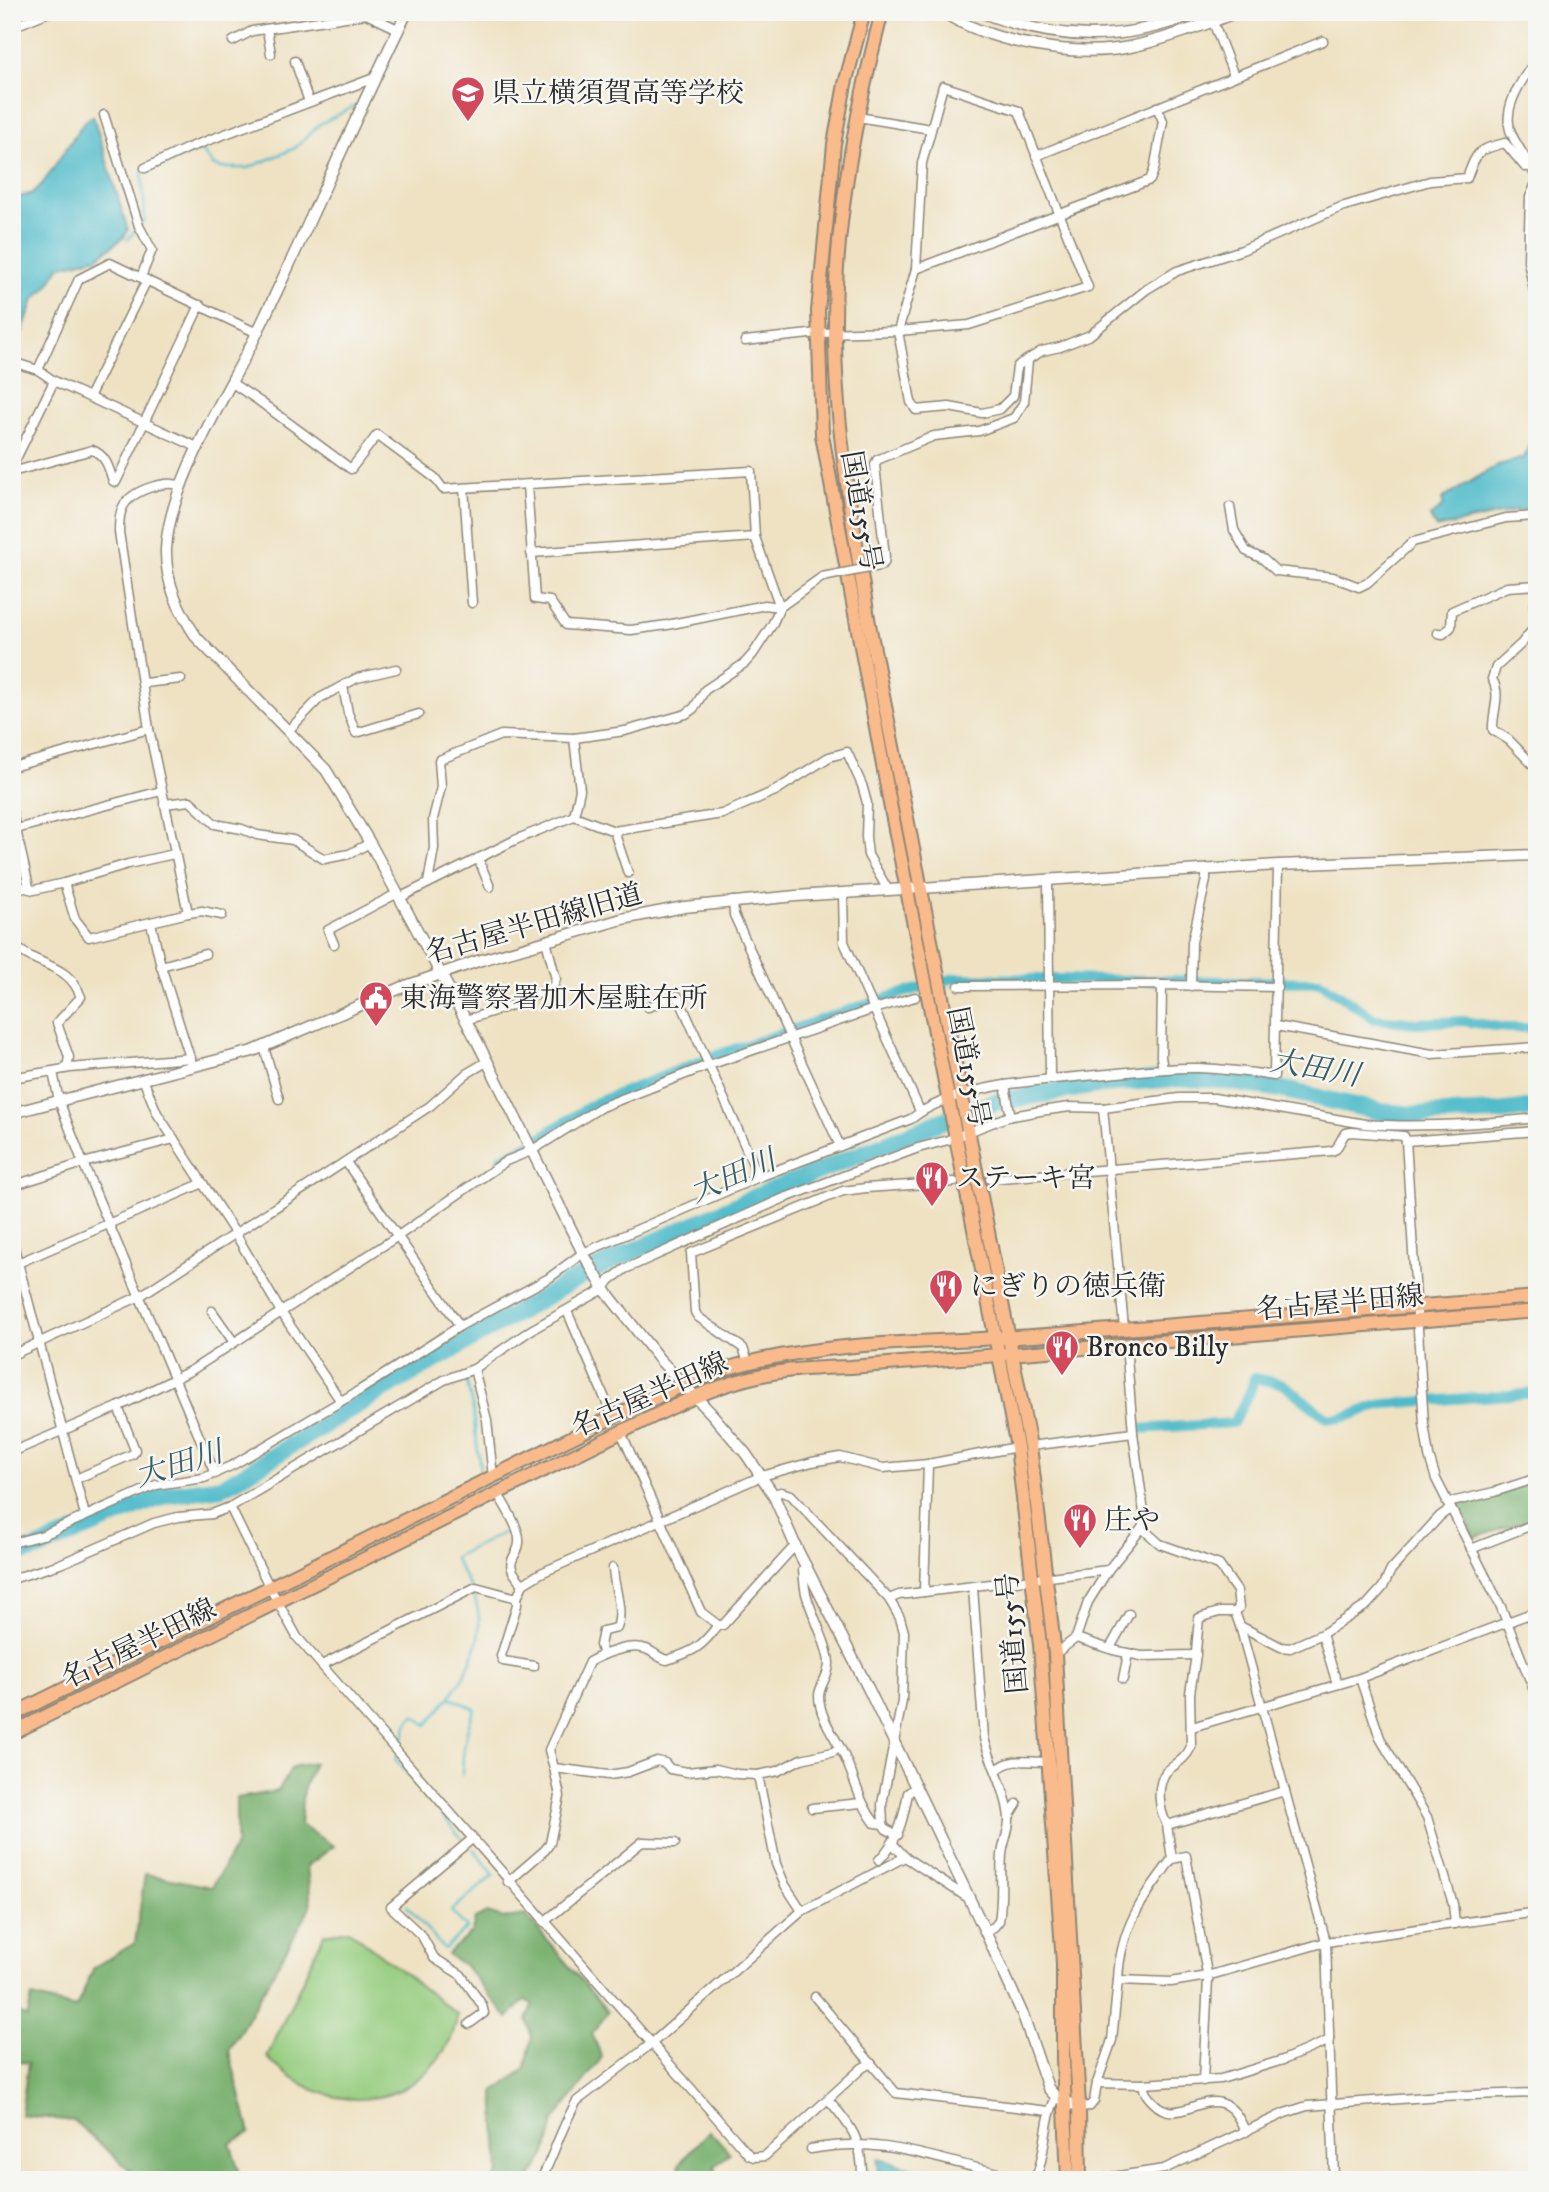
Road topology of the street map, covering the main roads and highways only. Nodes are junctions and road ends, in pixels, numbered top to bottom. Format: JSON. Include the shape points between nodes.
{"nodes":[{"id":1,"x":864,"y":12,"type":"edge"},
{"id":2,"x":883,"y":12,"type":"edge"},
{"id":3,"x":953,"y":1099,"type":"junction"},
{"id":4,"x":962,"y":1133,"type":"junction"},
{"id":5,"x":1537,"y":1297,"type":"edge"},
{"id":6,"x":1537,"y":1311,"type":"edge"},
{"id":7,"x":995,"y":1338,"type":"junction"},
{"id":8,"x":1010,"y":1338,"type":"junction"},
{"id":9,"x":1013,"y":1353,"type":"junction"},
{"id":10,"x":998,"y":1355,"type":"junction"},
{"id":11,"x":1024,"y":1447,"type":"junction"},
{"id":12,"x":1040,"y":1580,"type":"junction"},
{"id":13,"x":12,"y":1715,"type":"edge"},
{"id":14,"x":12,"y":1733,"type":"edge"},
{"id":15,"x":1068,"y":2180,"type":"edge"},
{"id":16,"x":1080,"y":2180,"type":"edge"}],
"edges":[{"from":1,"to":3,"type":"main road","name":"国道155号","via":[[834,144],[818,311],[822,435],[907,889]]},
{"from":2,"to":3,"type":"main road","name":"国道155号","via":[[846,191],[837,270],[838,405],[851,517],[922,888]]},
{"from":3,"to":4,"type":"main road","name":"国道155号"},
{"from":4,"to":7,"type":"main road","name":"国道155号"},
{"from":4,"to":8,"type":"main road","name":"国道155号"},
{"from":5,"to":8,"type":"main road","name":"名古屋半田線"},
{"from":6,"to":9,"type":"main road","name":"名古屋半田線"},
{"from":7,"to":8,"type":"main road","name":"名古屋半田線"},
{"from":7,"to":10,"type":"main road","name":"国道155号"},
{"from":7,"to":13,"type":"main road","name":"名古屋半田線","via":[[794,1353],[748,1362],[683,1385]]},
{"from":8,"to":9,"type":"main road","name":"国道155号"},
{"from":9,"to":10,"type":"main road","name":"名古屋半田線"},
{"from":9,"to":11,"type":"main road","name":"国道155号"},
{"from":10,"to":11,"type":"main road","name":"国道155号"},
{"from":10,"to":14,"type":"main road","name":"名古屋半田線","via":[[802,1369],[749,1378],[695,1397]]},
{"from":11,"to":12,"type":"main road","name":"国道155号"},
{"from":12,"to":15,"type":"main road","name":"国道155号","via":[[1063,1963],[1060,2099]]},
{"from":12,"to":16,"type":"main road","name":"国道155号","via":[[1055,1654]]}]}
